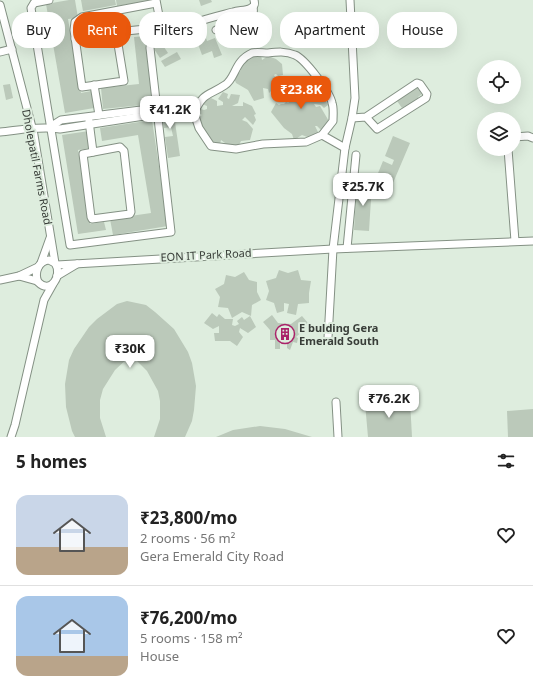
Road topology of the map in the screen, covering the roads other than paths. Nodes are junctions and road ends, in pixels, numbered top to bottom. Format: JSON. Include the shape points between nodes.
{"nodes":[{"id":1,"x":49,"y":0,"type":"edge"},
{"id":2,"x":350,"y":0,"type":"edge"},
{"id":3,"x":156,"y":2,"type":"edge"},
{"id":4,"x":254,"y":3,"type":"edge"},
{"id":5,"x":0,"y":5,"type":"edge"},
{"id":6,"x":107,"y":12,"type":"edge"},
{"id":7,"x":158,"y":12,"type":"edge"},
{"id":8,"x":207,"y":19,"type":"edge"},
{"id":9,"x":76,"y":48,"type":"edge"},
{"id":10,"x":119,"y":48,"type":"edge"},
{"id":11,"x":150,"y":48,"type":"edge"},
{"id":12,"x":12,"y":49,"type":"junction"},
{"id":13,"x":0,"y":52,"type":"edge"},
{"id":14,"x":94,"y":85,"type":"junction"},
{"id":15,"x":157,"y":111,"type":"junction"},
{"id":16,"x":99,"y":115,"type":"junction"},
{"id":17,"x":88,"y":116,"type":"junction"},
{"id":18,"x":366,"y":117,"type":"junction"},
{"id":19,"x":352,"y":118,"type":"junction"},
{"id":20,"x":90,"y":124,"type":"junction"},
{"id":21,"x":50,"y":127,"type":"junction"},
{"id":22,"x":32,"y":128,"type":"junction"},
{"id":23,"x":0,"y":132,"type":"edge"},
{"id":24,"x":322,"y":135,"type":"junction"},
{"id":25,"x":521,"y":136,"type":"edge"},
{"id":26,"x":533,"y":138,"type":"edge"},
{"id":27,"x":345,"y":148,"type":"junction"},
{"id":28,"x":93,"y":152,"type":"junction"},
{"id":29,"x":356,"y":155,"type":"dead end"},
{"id":30,"x":509,"y":156,"type":"edge"},
{"id":31,"x":341,"y":178,"type":"junction"},
{"id":32,"x":356,"y":178,"type":"junction"},
{"id":33,"x":50,"y":236,"type":"junction"},
{"id":34,"x":533,"y":241,"type":"edge"},
{"id":35,"x":515,"y":242,"type":"junction"},
{"id":36,"x":348,"y":248,"type":"junction"},
{"id":37,"x":333,"y":249,"type":"junction"},
{"id":38,"x":79,"y":263,"type":"junction"},
{"id":39,"x":56,"y":264,"type":"junction"},
{"id":40,"x":40,"y":265,"type":"junction"},
{"id":41,"x":19,"y":276,"type":"junction"},
{"id":42,"x":57,"y":276,"type":"junction"},
{"id":43,"x":0,"y":280,"type":"edge"},
{"id":44,"x":39,"y":283,"type":"junction"},
{"id":45,"x":54,"y":284,"type":"junction"},
{"id":46,"x":44,"y":300,"type":"junction"},
{"id":47,"x":328,"y":338,"type":"dead end"},
{"id":48,"x":336,"y":402,"type":"dead end"},
{"id":49,"x":11,"y":437,"type":"edge"},
{"id":50,"x":338,"y":437,"type":"edge"}],
"edges":[{"from":1,"to":21,"type":"street","via":[[34,3],[31,8]]},
{"from":2,"to":19,"type":"street","via":[[355,98]]},
{"from":3,"to":6,"type":"street"},
{"from":3,"to":7,"type":"street"},
{"from":4,"to":8,"type":"street","via":[[248,9]]},
{"from":5,"to":12,"type":"street","name":"Dholepatil Farms Road"},
{"from":9,"to":14,"type":"street","via":[[82,87]]},
{"from":10,"to":14,"type":"street","via":[[124,81]]},
{"from":11,"to":15,"type":"street"},
{"from":12,"to":13,"type":"street"},
{"from":12,"to":22,"type":"street","name":"Dholepatil Farms Road"},
{"from":14,"to":16,"type":"street"},
{"from":15,"to":16,"type":"street"},
{"from":15,"to":20,"type":"street"},
{"from":15,"to":21,"type":"street","via":[[171,232],[70,245]]},
{"from":16,"to":17,"type":"street"},
{"from":17,"to":20,"type":"street"},
{"from":17,"to":21,"type":"street","via":[[61,120]]},
{"from":18,"to":18,"type":"street","via":[[417,83],[427,94],[426,98],[377,129]]},
{"from":18,"to":19,"type":"street"},
{"from":19,"to":27,"type":"street"},
{"from":20,"to":21,"type":"street","via":[[60,129]]},
{"from":20,"to":28,"type":"street"},
{"from":21,"to":22,"type":"street"},
{"from":22,"to":23,"type":"street"},
{"from":22,"to":33,"type":"street","name":"Dholepatil Farms Road"},
{"from":24,"to":24,"type":"street","via":[[333,121],[332,101],[312,70],[296,55],[279,51],[253,53],[238,63],[226,85],[205,95],[194,112],[199,128],[211,146],[236,149],[263,144],[306,142]]},
{"from":24,"to":27,"type":"street"},
{"from":25,"to":26,"type":"street"},
{"from":27,"to":31,"type":"street"},
{"from":28,"to":28,"type":"street","via":[[83,154],[91,217],[95,220],[130,214],[123,149]]},
{"from":29,"to":32,"type":"street"},
{"from":30,"to":35,"type":"street"},
{"from":31,"to":32,"type":"street"},
{"from":31,"to":37,"type":"street"},
{"from":32,"to":36,"type":"street"},
{"from":33,"to":39,"type":"street","name":"Dholepatil Farms Road"},
{"from":33,"to":40,"type":"street","name":"Dholepatil Farms Road"},
{"from":34,"to":35,"type":"street","name":"EON IT Park Road"},
{"from":35,"to":36,"type":"street","name":"EON IT Park Road"},
{"from":36,"to":37,"type":"street","name":"EON IT Park Road"},
{"from":37,"to":38,"type":"street","name":"EON IT Park Road"},
{"from":37,"to":47,"type":"street"},
{"from":38,"to":39,"type":"street","name":"EON IT Park Road"},
{"from":38,"to":42,"type":"street"},
{"from":39,"to":40,"type":"street","via":[[48,260]]},
{"from":39,"to":42,"type":"street"},
{"from":40,"to":41,"type":"street"},
{"from":40,"to":44,"type":"street","via":[[36,276]]},
{"from":41,"to":43,"type":"street"},
{"from":41,"to":44,"type":"street"},
{"from":42,"to":45,"type":"street"},
{"from":44,"to":45,"type":"street","via":[[47,286]]},
{"from":44,"to":46,"type":"street"},
{"from":45,"to":46,"type":"street"},
{"from":46,"to":49,"type":"street"},
{"from":48,"to":50,"type":"street"}]}
